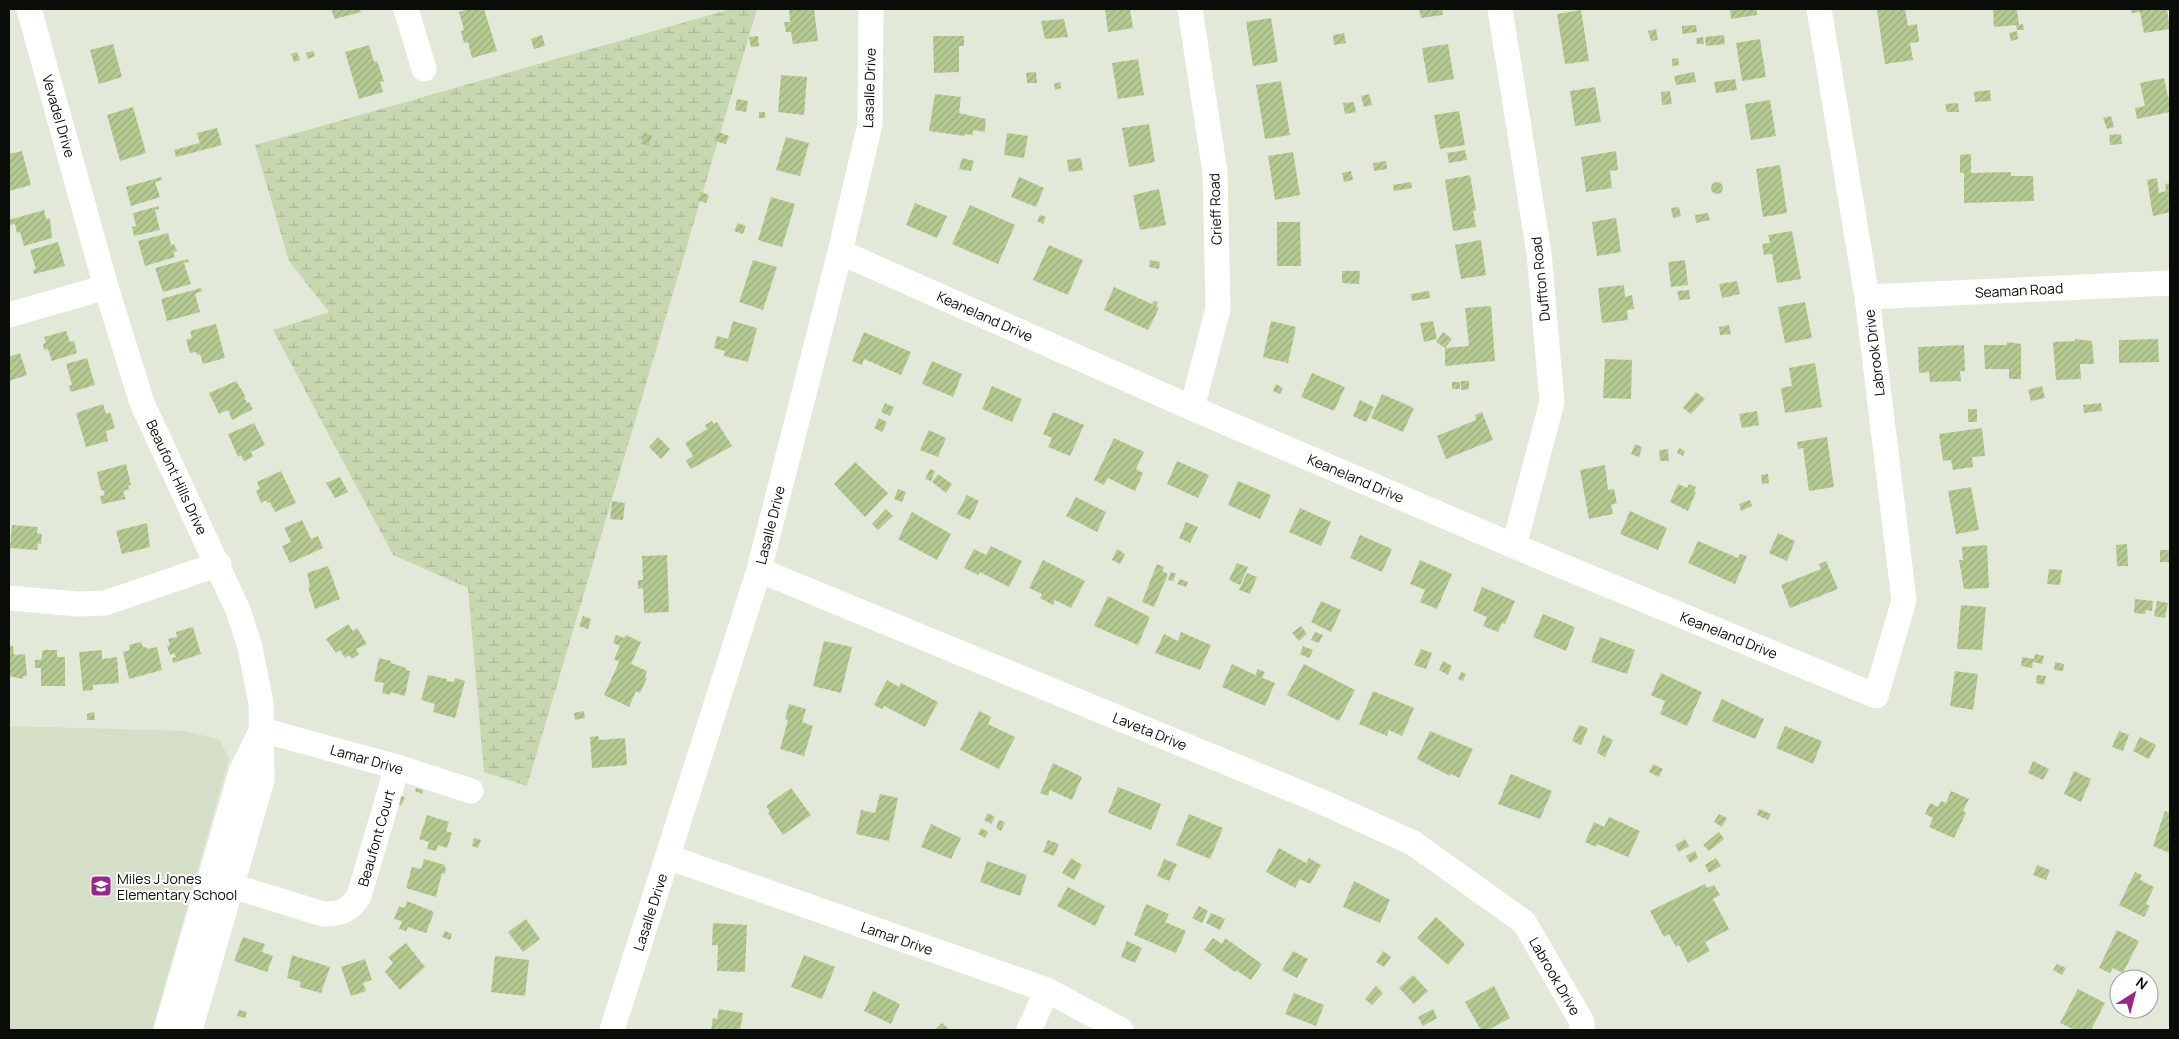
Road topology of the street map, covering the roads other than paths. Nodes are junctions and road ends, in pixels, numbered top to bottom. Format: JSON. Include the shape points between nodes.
{"nodes":[{"id":1,"x":29,"y":9,"type":"edge"},
{"id":2,"x":406,"y":9,"type":"edge"},
{"id":3,"x":871,"y":9,"type":"edge"},
{"id":4,"x":1190,"y":9,"type":"edge"},
{"id":5,"x":1500,"y":9,"type":"edge"},
{"id":6,"x":1819,"y":9,"type":"edge"},
{"id":7,"x":424,"y":69,"type":"dead end"},
{"id":8,"x":90,"y":223,"type":"joint"},
{"id":9,"x":840,"y":252,"type":"junction"},
{"id":10,"x":2170,"y":283,"type":"edge"},
{"id":11,"x":106,"y":287,"type":"junction"},
{"id":12,"x":1868,"y":297,"type":"junction"},
{"id":13,"x":9,"y":315,"type":"edge"},
{"id":14,"x":1192,"y":408,"type":"junction"},
{"id":15,"x":1514,"y":546,"type":"junction"},
{"id":16,"x":219,"y":564,"type":"junction"},
{"id":17,"x":759,"y":570,"type":"junction"},
{"id":18,"x":9,"y":598,"type":"edge"},
{"id":19,"x":1876,"y":696,"type":"joint"},
{"id":20,"x":262,"y":730,"type":"junction"},
{"id":21,"x":397,"y":767,"type":"junction"},
{"id":22,"x":470,"y":791,"type":"dead end"},
{"id":23,"x":668,"y":857,"type":"junction"},
{"id":24,"x":210,"y":875,"type":"junction"},
{"id":25,"x":232,"y":886,"type":"junction"},
{"id":26,"x":1524,"y":922,"type":"joint"},
{"id":27,"x":1047,"y":990,"type":"junction"},
{"id":28,"x":166,"y":1030,"type":"edge"},
{"id":29,"x":190,"y":1030,"type":"edge"},
{"id":30,"x":612,"y":1030,"type":"edge"},
{"id":31,"x":1029,"y":1030,"type":"edge"},
{"id":32,"x":1121,"y":1030,"type":"edge"},
{"id":33,"x":1582,"y":1030,"type":"edge"}],
"edges":[{"from":1,"to":8,"type":"street","name":"Vevadel Drive"},
{"from":2,"to":7,"type":"street"},
{"from":3,"to":9,"type":"street","name":"Lasalle Drive","via":[[870,124]]},
{"from":4,"to":14,"type":"street","name":"Crieff Road","via":[[1215,172],[1218,309]]},
{"from":5,"to":15,"type":"street","name":"Duffton Road","via":[[1539,253],[1552,402]]},
{"from":6,"to":12,"type":"street","name":"Labrook Drive"},
{"from":8,"to":11,"type":"street","name":"Beaufont Hills Drive"},
{"from":9,"to":14,"type":"street","name":"Keaneland Drive"},
{"from":9,"to":17,"type":"street","name":"Lasalle Drive"},
{"from":10,"to":12,"type":"street","name":"Seaman Road"},
{"from":11,"to":13,"type":"street"},
{"from":11,"to":16,"type":"street","name":"Beaufont Hills Drive","via":[[142,403]]},
{"from":12,"to":19,"type":"street","name":"Labrook Drive","via":[[1904,600]]},
{"from":14,"to":15,"type":"street","name":"Keaneland Drive"},
{"from":15,"to":19,"type":"street","name":"Keaneland Drive"},
{"from":16,"to":18,"type":"street","via":[[105,603]]},
{"from":16,"to":20,"type":"street","name":"Beaufont Hills Drive","via":[[250,647],[262,703]]},
{"from":17,"to":23,"type":"street","name":"Lasalle Drive"},
{"from":17,"to":26,"type":"street","name":"Laveta Drive","via":[[1405,839]]},
{"from":20,"to":21,"type":"street","name":"Lamar Drive"},
{"from":20,"to":24,"type":"street","name":"Beaufont Hills Drive","via":[[241,772]]},
{"from":20,"to":25,"type":"street","name":"Beaufont Hills Drive","via":[[262,780]]},
{"from":21,"to":22,"type":"street","name":"Lamar Drive"},
{"from":21,"to":25,"type":"street","name":"Beaufont Court","via":[[359,896],[347,910],[323,914]]},
{"from":23,"to":27,"type":"street","name":"Lamar Drive"},
{"from":23,"to":30,"type":"street","name":"Lasalle Drive"},
{"from":24,"to":25,"type":"street","name":"Beaufont Court"},
{"from":24,"to":28,"type":"street","name":"Beaufont Hills Drive"},
{"from":25,"to":29,"type":"street","name":"Beaufont Hills Drive"},
{"from":26,"to":33,"type":"street","name":"Labrook Drive","via":[[1582,1022]]},
{"from":27,"to":31,"type":"street"},
{"from":27,"to":32,"type":"street","name":"Lamar Drive"}]}
